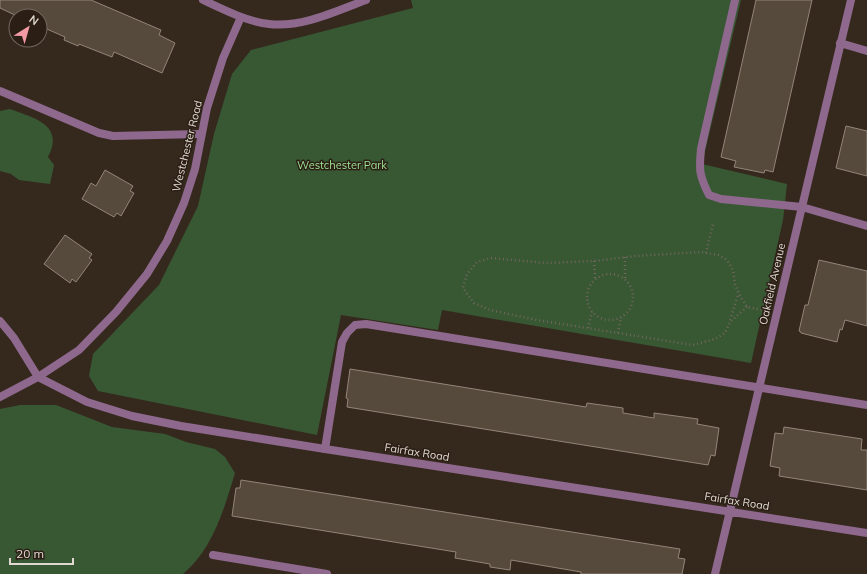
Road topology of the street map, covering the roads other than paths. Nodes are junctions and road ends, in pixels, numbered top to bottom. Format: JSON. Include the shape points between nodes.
{"nodes":[{"id":1,"x":203,"y":0,"type":"edge"},
{"id":2,"x":366,"y":0,"type":"edge"},
{"id":3,"x":736,"y":0,"type":"edge"},
{"id":4,"x":851,"y":0,"type":"edge"},
{"id":5,"x":241,"y":17,"type":"junction"},
{"id":6,"x":840,"y":44,"type":"junction"},
{"id":7,"x":867,"y":51,"type":"edge"},
{"id":8,"x":0,"y":92,"type":"edge"},
{"id":9,"x":202,"y":134,"type":"junction"},
{"id":10,"x":802,"y":207,"type":"junction"},
{"id":11,"x":867,"y":226,"type":"edge"},
{"id":12,"x":0,"y":321,"type":"edge"},
{"id":13,"x":38,"y":378,"type":"junction"},
{"id":14,"x":759,"y":388,"type":"junction"},
{"id":15,"x":0,"y":397,"type":"edge"},
{"id":16,"x":867,"y":405,"type":"edge"},
{"id":17,"x":325,"y":449,"type":"junction"},
{"id":18,"x":731,"y":511,"type":"junction"},
{"id":19,"x":867,"y":533,"type":"edge"},
{"id":20,"x":213,"y":555,"type":"dead end"},
{"id":21,"x":327,"y":574,"type":"edge"},
{"id":22,"x":715,"y":574,"type":"edge"}],
"edges":[{"from":1,"to":5,"type":"street"},
{"from":2,"to":5,"type":"street","via":[[315,19],[290,24],[268,24]]},
{"from":3,"to":10,"type":"street","via":[[701,149],[699,168],[702,181],[709,195],[721,199]]},
{"from":4,"to":6,"type":"street","name":"Oakfield Avenue"},
{"from":5,"to":9,"type":"street","name":"Westchester Road","via":[[223,58],[207,108]]},
{"from":6,"to":7,"type":"street"},
{"from":6,"to":10,"type":"street","name":"Oakfield Avenue"},
{"from":8,"to":9,"type":"street","via":[[99,133],[113,136]]},
{"from":9,"to":13,"type":"street","name":"Westchester Road","via":[[195,169],[184,203],[167,241],[147,274],[116,312],[79,350]]},
{"from":10,"to":11,"type":"street"},
{"from":10,"to":14,"type":"street","name":"Oakfield Avenue"},
{"from":12,"to":13,"type":"street","via":[[14,338]]},
{"from":13,"to":15,"type":"street","name":"Westchester Road"},
{"from":13,"to":17,"type":"street","name":"Fairfax Road","via":[[88,402],[132,416]]},
{"from":14,"to":16,"type":"street"},
{"from":14,"to":17,"type":"street","via":[[366,324],[355,325],[342,342]]},
{"from":14,"to":18,"type":"street","name":"Oakfield Avenue"},
{"from":17,"to":18,"type":"street","name":"Fairfax Road"},
{"from":18,"to":19,"type":"street","name":"Fairfax Road"},
{"from":18,"to":22,"type":"street","name":"Oakfield Avenue"},
{"from":20,"to":21,"type":"street"}]}
